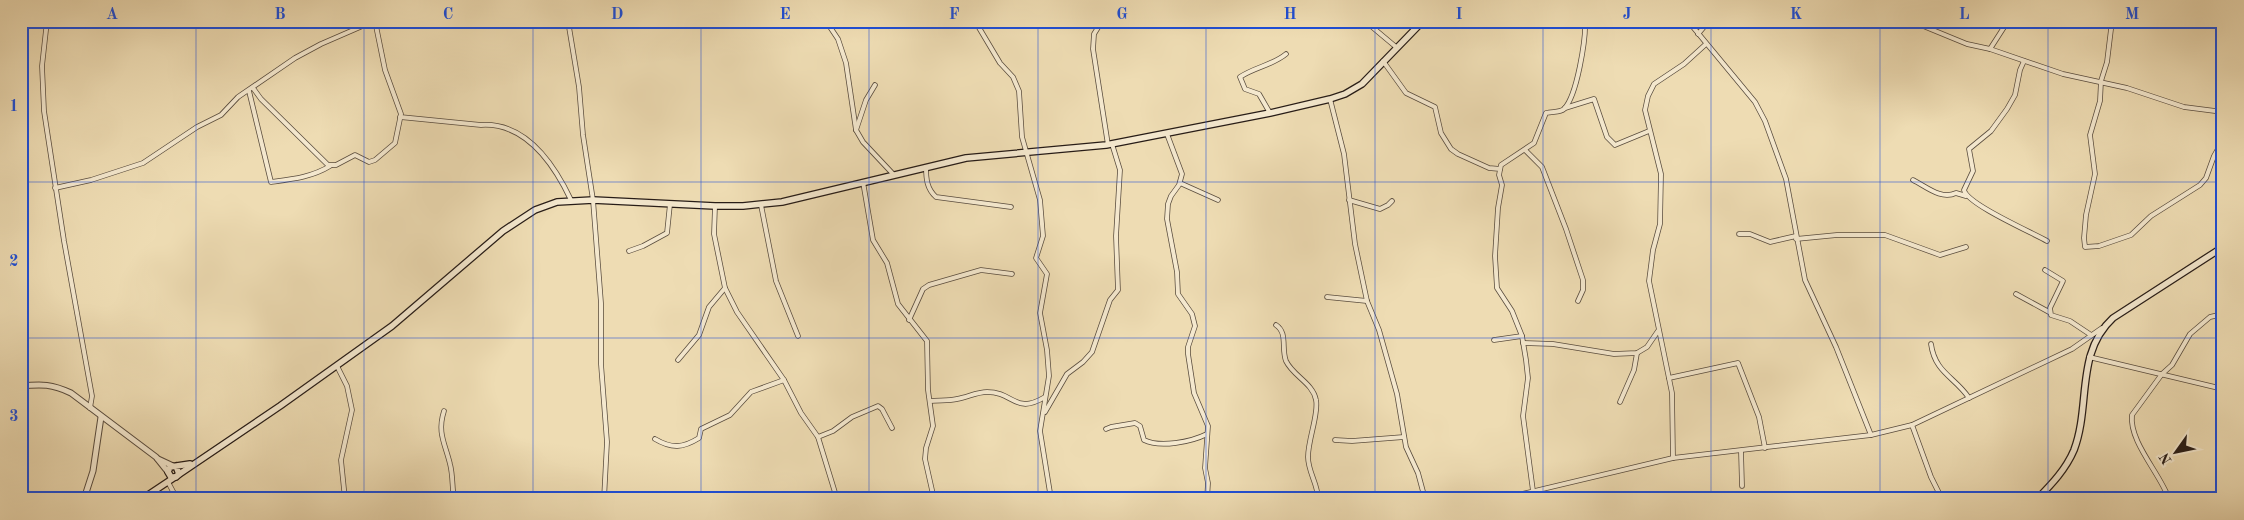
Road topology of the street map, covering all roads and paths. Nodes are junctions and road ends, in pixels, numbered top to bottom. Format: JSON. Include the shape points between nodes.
{"nodes":[{"id":1,"x":47,"y":21,"type":"edge"},
{"id":2,"x":374,"y":21,"type":"edge"},
{"id":3,"x":568,"y":21,"type":"edge"},
{"id":4,"x":826,"y":21,"type":"edge"},
{"id":5,"x":1102,"y":21,"type":"edge"},
{"id":6,"x":1365,"y":21,"type":"edge"},
{"id":7,"x":1423,"y":21,"type":"edge"},
{"id":8,"x":1584,"y":21,"type":"edge"},
{"id":9,"x":1688,"y":21,"type":"edge"},
{"id":10,"x":1709,"y":21,"type":"edge"},
{"id":11,"x":1911,"y":21,"type":"edge"},
{"id":12,"x":2008,"y":21,"type":"edge"},
{"id":13,"x":2112,"y":21,"type":"edge"},
{"id":14,"x":976,"y":22,"type":"edge"},
{"id":15,"x":1698,"y":34,"type":"junction"},
{"id":16,"x":1706,"y":44,"type":"junction"},
{"id":17,"x":1396,"y":48,"type":"junction"},
{"id":18,"x":1990,"y":49,"type":"junction"},
{"id":19,"x":1286,"y":54,"type":"dead end"},
{"id":20,"x":1383,"y":61,"type":"junction"},
{"id":21,"x":2024,"y":62,"type":"junction"},
{"id":22,"x":2101,"y":81,"type":"junction"},
{"id":23,"x":875,"y":85,"type":"dead end"},
{"id":24,"x":251,"y":89,"type":"junction"},
{"id":25,"x":1330,"y":99,"type":"junction"},
{"id":26,"x":1565,"y":108,"type":"junction"},
{"id":27,"x":2223,"y":112,"type":"edge"},
{"id":28,"x":1270,"y":113,"type":"junction"},
{"id":29,"x":400,"y":117,"type":"junction"},
{"id":30,"x":856,"y":130,"type":"junction"},
{"id":31,"x":1649,"y":131,"type":"junction"},
{"id":32,"x":1167,"y":134,"type":"junction"},
{"id":33,"x":2223,"y":140,"type":"edge"},
{"id":34,"x":1110,"y":145,"type":"junction"},
{"id":35,"x":1525,"y":150,"type":"junction"},
{"id":36,"x":1026,"y":152,"type":"junction"},
{"id":37,"x":330,"y":166,"type":"junction"},
{"id":38,"x":926,"y":167,"type":"junction"},
{"id":39,"x":1500,"y":169,"type":"junction"},
{"id":40,"x":894,"y":175,"type":"junction"},
{"id":41,"x":1913,"y":180,"type":"dead end"},
{"id":42,"x":863,"y":182,"type":"junction"},
{"id":43,"x":1180,"y":183,"type":"junction"},
{"id":44,"x":55,"y":188,"type":"junction"},
{"id":45,"x":1966,"y":196,"type":"junction"},
{"id":46,"x":571,"y":200,"type":"junction"},
{"id":47,"x":593,"y":200,"type":"junction"},
{"id":48,"x":1218,"y":200,"type":"dead end"},
{"id":49,"x":1349,"y":200,"type":"junction"},
{"id":50,"x":1392,"y":201,"type":"dead end"},
{"id":51,"x":670,"y":204,"type":"junction"},
{"id":52,"x":761,"y":205,"type":"junction"},
{"id":53,"x":715,"y":206,"type":"junction"},
{"id":54,"x":1011,"y":207,"type":"dead end"},
{"id":55,"x":1739,"y":234,"type":"dead end"},
{"id":56,"x":1796,"y":238,"type":"junction"},
{"id":57,"x":2047,"y":241,"type":"dead end"},
{"id":58,"x":1966,"y":247,"type":"dead end"},
{"id":59,"x":2223,"y":247,"type":"edge"},
{"id":60,"x":629,"y":251,"type":"dead end"},
{"id":61,"x":2044,"y":270,"type":"dead end"},
{"id":62,"x":1012,"y":274,"type":"dead end"},
{"id":63,"x":725,"y":288,"type":"junction"},
{"id":64,"x":2016,"y":294,"type":"dead end"},
{"id":65,"x":1327,"y":297,"type":"dead end"},
{"id":66,"x":1367,"y":301,"type":"junction"},
{"id":67,"x":1578,"y":301,"type":"dead end"},
{"id":68,"x":2049,"y":312,"type":"junction"},
{"id":69,"x":2223,"y":314,"type":"edge"},
{"id":70,"x":909,"y":320,"type":"junction"},
{"id":71,"x":1276,"y":325,"type":"dead end"},
{"id":72,"x":2104,"y":326,"type":"junction"},
{"id":73,"x":1658,"y":331,"type":"junction"},
{"id":74,"x":2091,"y":335,"type":"junction"},
{"id":75,"x":798,"y":336,"type":"dead end"},
{"id":76,"x":1522,"y":336,"type":"junction"},
{"id":77,"x":1494,"y":340,"type":"dead end"},
{"id":78,"x":1523,"y":342,"type":"junction"},
{"id":79,"x":1931,"y":344,"type":"dead end"},
{"id":80,"x":1637,"y":353,"type":"junction"},
{"id":81,"x":2089,"y":357,"type":"junction"},
{"id":82,"x":678,"y":360,"type":"dead end"},
{"id":83,"x":336,"y":366,"type":"junction"},
{"id":84,"x":2162,"y":374,"type":"junction"},
{"id":85,"x":1669,"y":378,"type":"junction"},
{"id":86,"x":784,"y":380,"type":"junction"},
{"id":87,"x":21,"y":386,"type":"edge"},
{"id":88,"x":2223,"y":389,"type":"edge"},
{"id":89,"x":1045,"y":397,"type":"junction"},
{"id":90,"x":1969,"y":398,"type":"junction"},
{"id":91,"x":930,"y":401,"type":"junction"},
{"id":92,"x":1620,"y":402,"type":"dead end"},
{"id":93,"x":90,"y":408,"type":"junction"},
{"id":94,"x":444,"y":411,"type":"dead end"},
{"id":95,"x":1043,"y":414,"type":"junction"},
{"id":96,"x":101,"y":417,"type":"junction"},
{"id":97,"x":1912,"y":425,"type":"junction"},
{"id":98,"x":892,"y":428,"type":"dead end"},
{"id":99,"x":1106,"y":430,"type":"dead end"},
{"id":100,"x":1207,"y":434,"type":"junction"},
{"id":101,"x":1871,"y":434,"type":"junction"},
{"id":102,"x":1404,"y":436,"type":"junction"},
{"id":103,"x":818,"y":437,"type":"junction"},
{"id":104,"x":655,"y":439,"type":"dead end"},
{"id":105,"x":1335,"y":440,"type":"dead end"},
{"id":106,"x":1764,"y":448,"type":"junction"},
{"id":107,"x":1741,"y":451,"type":"junction"},
{"id":108,"x":156,"y":457,"type":"junction"},
{"id":109,"x":1673,"y":458,"type":"junction"},
{"id":110,"x":199,"y":461,"type":"junction"},
{"id":111,"x":175,"y":466,"type":"junction"},
{"id":112,"x":168,"y":473,"type":"junction"},
{"id":113,"x":176,"y":476,"type":"junction"},
{"id":114,"x":168,"y":482,"type":"junction"},
{"id":115,"x":161,"y":486,"type":"junction"},
{"id":116,"x":1742,"y":486,"type":"dead end"},
{"id":117,"x":1533,"y":491,"type":"junction"},
{"id":118,"x":84,"y":499,"type":"edge"},
{"id":119,"x":142,"y":499,"type":"edge"},
{"id":120,"x":177,"y":499,"type":"edge"},
{"id":121,"x":344,"y":499,"type":"edge"},
{"id":122,"x":454,"y":499,"type":"edge"},
{"id":123,"x":604,"y":499,"type":"edge"},
{"id":124,"x":837,"y":499,"type":"edge"},
{"id":125,"x":934,"y":499,"type":"edge"},
{"id":126,"x":1051,"y":499,"type":"edge"},
{"id":127,"x":1208,"y":499,"type":"edge"},
{"id":128,"x":1318,"y":499,"type":"edge"},
{"id":129,"x":1426,"y":499,"type":"edge"},
{"id":130,"x":1501,"y":499,"type":"edge"},
{"id":131,"x":1942,"y":499,"type":"edge"},
{"id":132,"x":2037,"y":499,"type":"edge"},
{"id":133,"x":2169,"y":499,"type":"edge"}],
"edges":[{"from":1,"to":44,"type":"street","via":[[42,66],[44,111]]},
{"from":2,"to":24,"type":"street","via":[[303,54]]},
{"from":2,"to":29,"type":"street","via":[[385,70],[401,110]]},
{"from":3,"to":47,"type":"street"},
{"from":4,"to":30,"type":"street","via":[[838,40],[846,63]]},
{"from":5,"to":34,"type":"street","via":[[1094,34],[1093,49]]},
{"from":6,"to":17,"type":"street"},
{"from":7,"to":17,"type":"main road"},
{"from":8,"to":26,"type":"street","via":[[1582,59]]},
{"from":9,"to":15,"type":"street"},
{"from":10,"to":15,"type":"street"},
{"from":11,"to":18,"type":"street","via":[[1967,44]]},
{"from":12,"to":18,"type":"street"},
{"from":13,"to":22,"type":"street"},
{"from":14,"to":36,"type":"street","via":[[1017,86]]},
{"from":15,"to":16,"type":"street"},
{"from":16,"to":31,"type":"street","via":[[1651,88],[1645,110]]},
{"from":16,"to":56,"type":"street","via":[[1739,81],[1765,121],[1786,179]]},
{"from":17,"to":20,"type":"main road"},
{"from":18,"to":21,"type":"street"},
{"from":19,"to":28,"type":"street","via":[[1240,78],[1246,90],[1259,94]]},
{"from":20,"to":25,"type":"main road","via":[[1362,84]]},
{"from":20,"to":39,"type":"street","via":[[1406,93],[1435,107],[1441,133],[1452,149],[1489,168]]},
{"from":21,"to":22,"type":"street","via":[[2078,79]]},
{"from":21,"to":45,"type":"street","via":[[2008,109],[1991,131],[1969,149],[1973,171],[1964,190]]},
{"from":22,"to":27,"type":"street","via":[[2184,107]]},
{"from":22,"to":33,"type":"street","via":[[2099,106],[2090,134],[2095,174],[2086,215],[2085,247],[2131,235],[2151,216],[2200,185]]},
{"from":23,"to":30,"type":"street"},
{"from":24,"to":37,"type":"street"},
{"from":24,"to":37,"type":"street","via":[[272,182],[304,178]]},
{"from":24,"to":44,"type":"street","via":[[221,115],[143,162],[91,180]]},
{"from":25,"to":28,"type":"main road"},
{"from":25,"to":49,"type":"street","via":[[1344,154]]},
{"from":26,"to":31,"type":"street","via":[[1594,99],[1607,137],[1615,145]]},
{"from":26,"to":35,"type":"street","via":[[1560,112],[1546,113],[1534,143]]},
{"from":28,"to":32,"type":"main road"},
{"from":29,"to":37,"type":"street","via":[[395,143],[375,160],[369,162],[355,155]]},
{"from":29,"to":46,"type":"street","via":[[492,124],[513,130],[540,150],[561,178]]},
{"from":30,"to":40,"type":"street"},
{"from":31,"to":73,"type":"street","via":[[1661,174],[1660,224],[1649,281]]},
{"from":32,"to":34,"type":"main road"},
{"from":32,"to":43,"type":"street","via":[[1182,174]]},
{"from":34,"to":36,"type":"main road"},
{"from":34,"to":95,"type":"street","via":[[1120,170],[1116,236],[1118,290],[1110,300],[1092,352],[1067,374]]},
{"from":35,"to":39,"type":"street","via":[[1504,162]]},
{"from":35,"to":67,"type":"street","via":[[1542,167],[1566,228],[1583,280]]},
{"from":36,"to":38,"type":"main road","via":[[966,158]]},
{"from":36,"to":89,"type":"street","via":[[1040,200],[1043,236],[1036,258],[1047,274],[1040,313],[1049,376]]},
{"from":38,"to":40,"type":"main road"},
{"from":38,"to":54,"type":"street","via":[[928,184],[936,197]]},
{"from":39,"to":76,"type":"street","via":[[1502,185],[1496,225],[1496,284]]},
{"from":40,"to":42,"type":"main road"},
{"from":41,"to":45,"type":"street","via":[[1941,195],[1956,193]]},
{"from":42,"to":52,"type":"main road"},
{"from":42,"to":70,"type":"street","via":[[873,240],[887,263],[898,304]]},
{"from":43,"to":48,"type":"street"},
{"from":43,"to":100,"type":"street","via":[[1170,196],[1167,219],[1178,294],[1194,321],[1188,354],[1194,393],[1206,418]]},
{"from":44,"to":93,"type":"street","via":[[92,396]]},
{"from":45,"to":57,"type":"street"},
{"from":46,"to":47,"type":"main road"},
{"from":46,"to":83,"type":"main road","via":[[546,206],[519,220],[392,326]]},
{"from":47,"to":51,"type":"main road"},
{"from":47,"to":123,"type":"street","via":[[601,303],[606,442]]},
{"from":49,"to":50,"type":"street","via":[[1380,209]]},
{"from":49,"to":66,"type":"street"},
{"from":51,"to":53,"type":"main road"},
{"from":51,"to":60,"type":"street","via":[[667,233]]},
{"from":52,"to":53,"type":"main road"},
{"from":52,"to":75,"type":"street","via":[[776,281]]},
{"from":53,"to":63,"type":"street","via":[[714,234]]},
{"from":55,"to":56,"type":"street","via":[[1750,234],[1770,242]]},
{"from":56,"to":58,"type":"street","via":[[1891,235],[1940,255]]},
{"from":56,"to":101,"type":"street","via":[[1805,280]]},
{"from":59,"to":72,"type":"main road"},
{"from":61,"to":68,"type":"street","via":[[2063,281]]},
{"from":62,"to":70,"type":"street","via":[[981,270],[929,285]]},
{"from":63,"to":82,"type":"street","via":[[709,307],[699,334]]},
{"from":63,"to":86,"type":"street","via":[[737,312]]},
{"from":64,"to":68,"type":"street"},
{"from":65,"to":66,"type":"street"},
{"from":66,"to":102,"type":"street","via":[[1395,386]]},
{"from":68,"to":74,"type":"street"},
{"from":69,"to":84,"type":"street","via":[[2210,317],[2199,325],[2183,344],[2172,365]]},
{"from":70,"to":91,"type":"street","via":[[927,341]]},
{"from":71,"to":128,"type":"street","via":[[1283,332],[1288,365],[1315,395],[1317,407],[1309,437],[1308,461]]},
{"from":72,"to":74,"type":"street"},
{"from":72,"to":81,"type":"main road"},
{"from":73,"to":80,"type":"street","via":[[1647,347]]},
{"from":73,"to":85,"type":"street"},
{"from":74,"to":90,"type":"street","via":[[2072,349]]},
{"from":76,"to":77,"type":"street"},
{"from":76,"to":78,"type":"street"},
{"from":78,"to":80,"type":"street","via":[[1607,353]]},
{"from":78,"to":117,"type":"street","via":[[1528,378],[1523,416]]},
{"from":79,"to":90,"type":"street","via":[[1940,368]]},
{"from":80,"to":92,"type":"street","via":[[1634,370]]},
{"from":81,"to":84,"type":"street"},
{"from":81,"to":132,"type":"main road","via":[[2074,450],[2064,469]]},
{"from":83,"to":110,"type":"main road"},
{"from":83,"to":121,"type":"street","via":[[347,386],[352,410],[341,460]]},
{"from":84,"to":88,"type":"street"},
{"from":84,"to":133,"type":"street","via":[[2132,415],[2132,420],[2143,451]]},
{"from":85,"to":106,"type":"street","via":[[1738,362],[1759,418]]},
{"from":85,"to":109,"type":"street"},
{"from":86,"to":103,"type":"street"},
{"from":86,"to":104,"type":"street","via":[[751,392],[730,415],[701,429],[700,438],[691,443],[674,447]]},
{"from":87,"to":93,"type":"street","via":[[55,386],[71,393]]},
{"from":89,"to":91,"type":"street","via":[[1028,404],[987,392],[955,400]]},
{"from":89,"to":95,"type":"street"},
{"from":90,"to":97,"type":"street"},
{"from":91,"to":125,"type":"street","via":[[933,426],[925,459]]},
{"from":93,"to":96,"type":"street"},
{"from":94,"to":122,"type":"street","via":[[440,426],[451,466]]},
{"from":95,"to":126,"type":"street","via":[[1040,431]]},
{"from":96,"to":108,"type":"street"},
{"from":96,"to":118,"type":"street","via":[[93,471]]},
{"from":97,"to":101,"type":"street"},
{"from":97,"to":131,"type":"street"},
{"from":98,"to":103,"type":"street","via":[[878,406]]},
{"from":99,"to":100,"type":"street","via":[[1135,423],[1140,426],[1144,440],[1151,443],[1182,442]]},
{"from":100,"to":127,"type":"street","via":[[1205,468]]},
{"from":101,"to":106,"type":"street"},
{"from":102,"to":105,"type":"street"},
{"from":102,"to":129,"type":"street"},
{"from":103,"to":124,"type":"street"},
{"from":106,"to":107,"type":"street"},
{"from":107,"to":109,"type":"street"},
{"from":107,"to":116,"type":"street"},
{"from":108,"to":111,"type":"street"},
{"from":108,"to":112,"type":"street"},
{"from":109,"to":117,"type":"street"},
{"from":110,"to":111,"type":"main road"},
{"from":110,"to":113,"type":"main road"},
{"from":111,"to":112,"type":"main road","via":[[169,468]]},
{"from":111,"to":113,"type":"main road","via":[[179,470]]},
{"from":112,"to":113,"type":"main road"},
{"from":112,"to":115,"type":"main road"},
{"from":113,"to":114,"type":"main road"},
{"from":114,"to":115,"type":"main road"},
{"from":114,"to":120,"type":"street"},
{"from":115,"to":119,"type":"main road"},
{"from":117,"to":130,"type":"street"}]}
